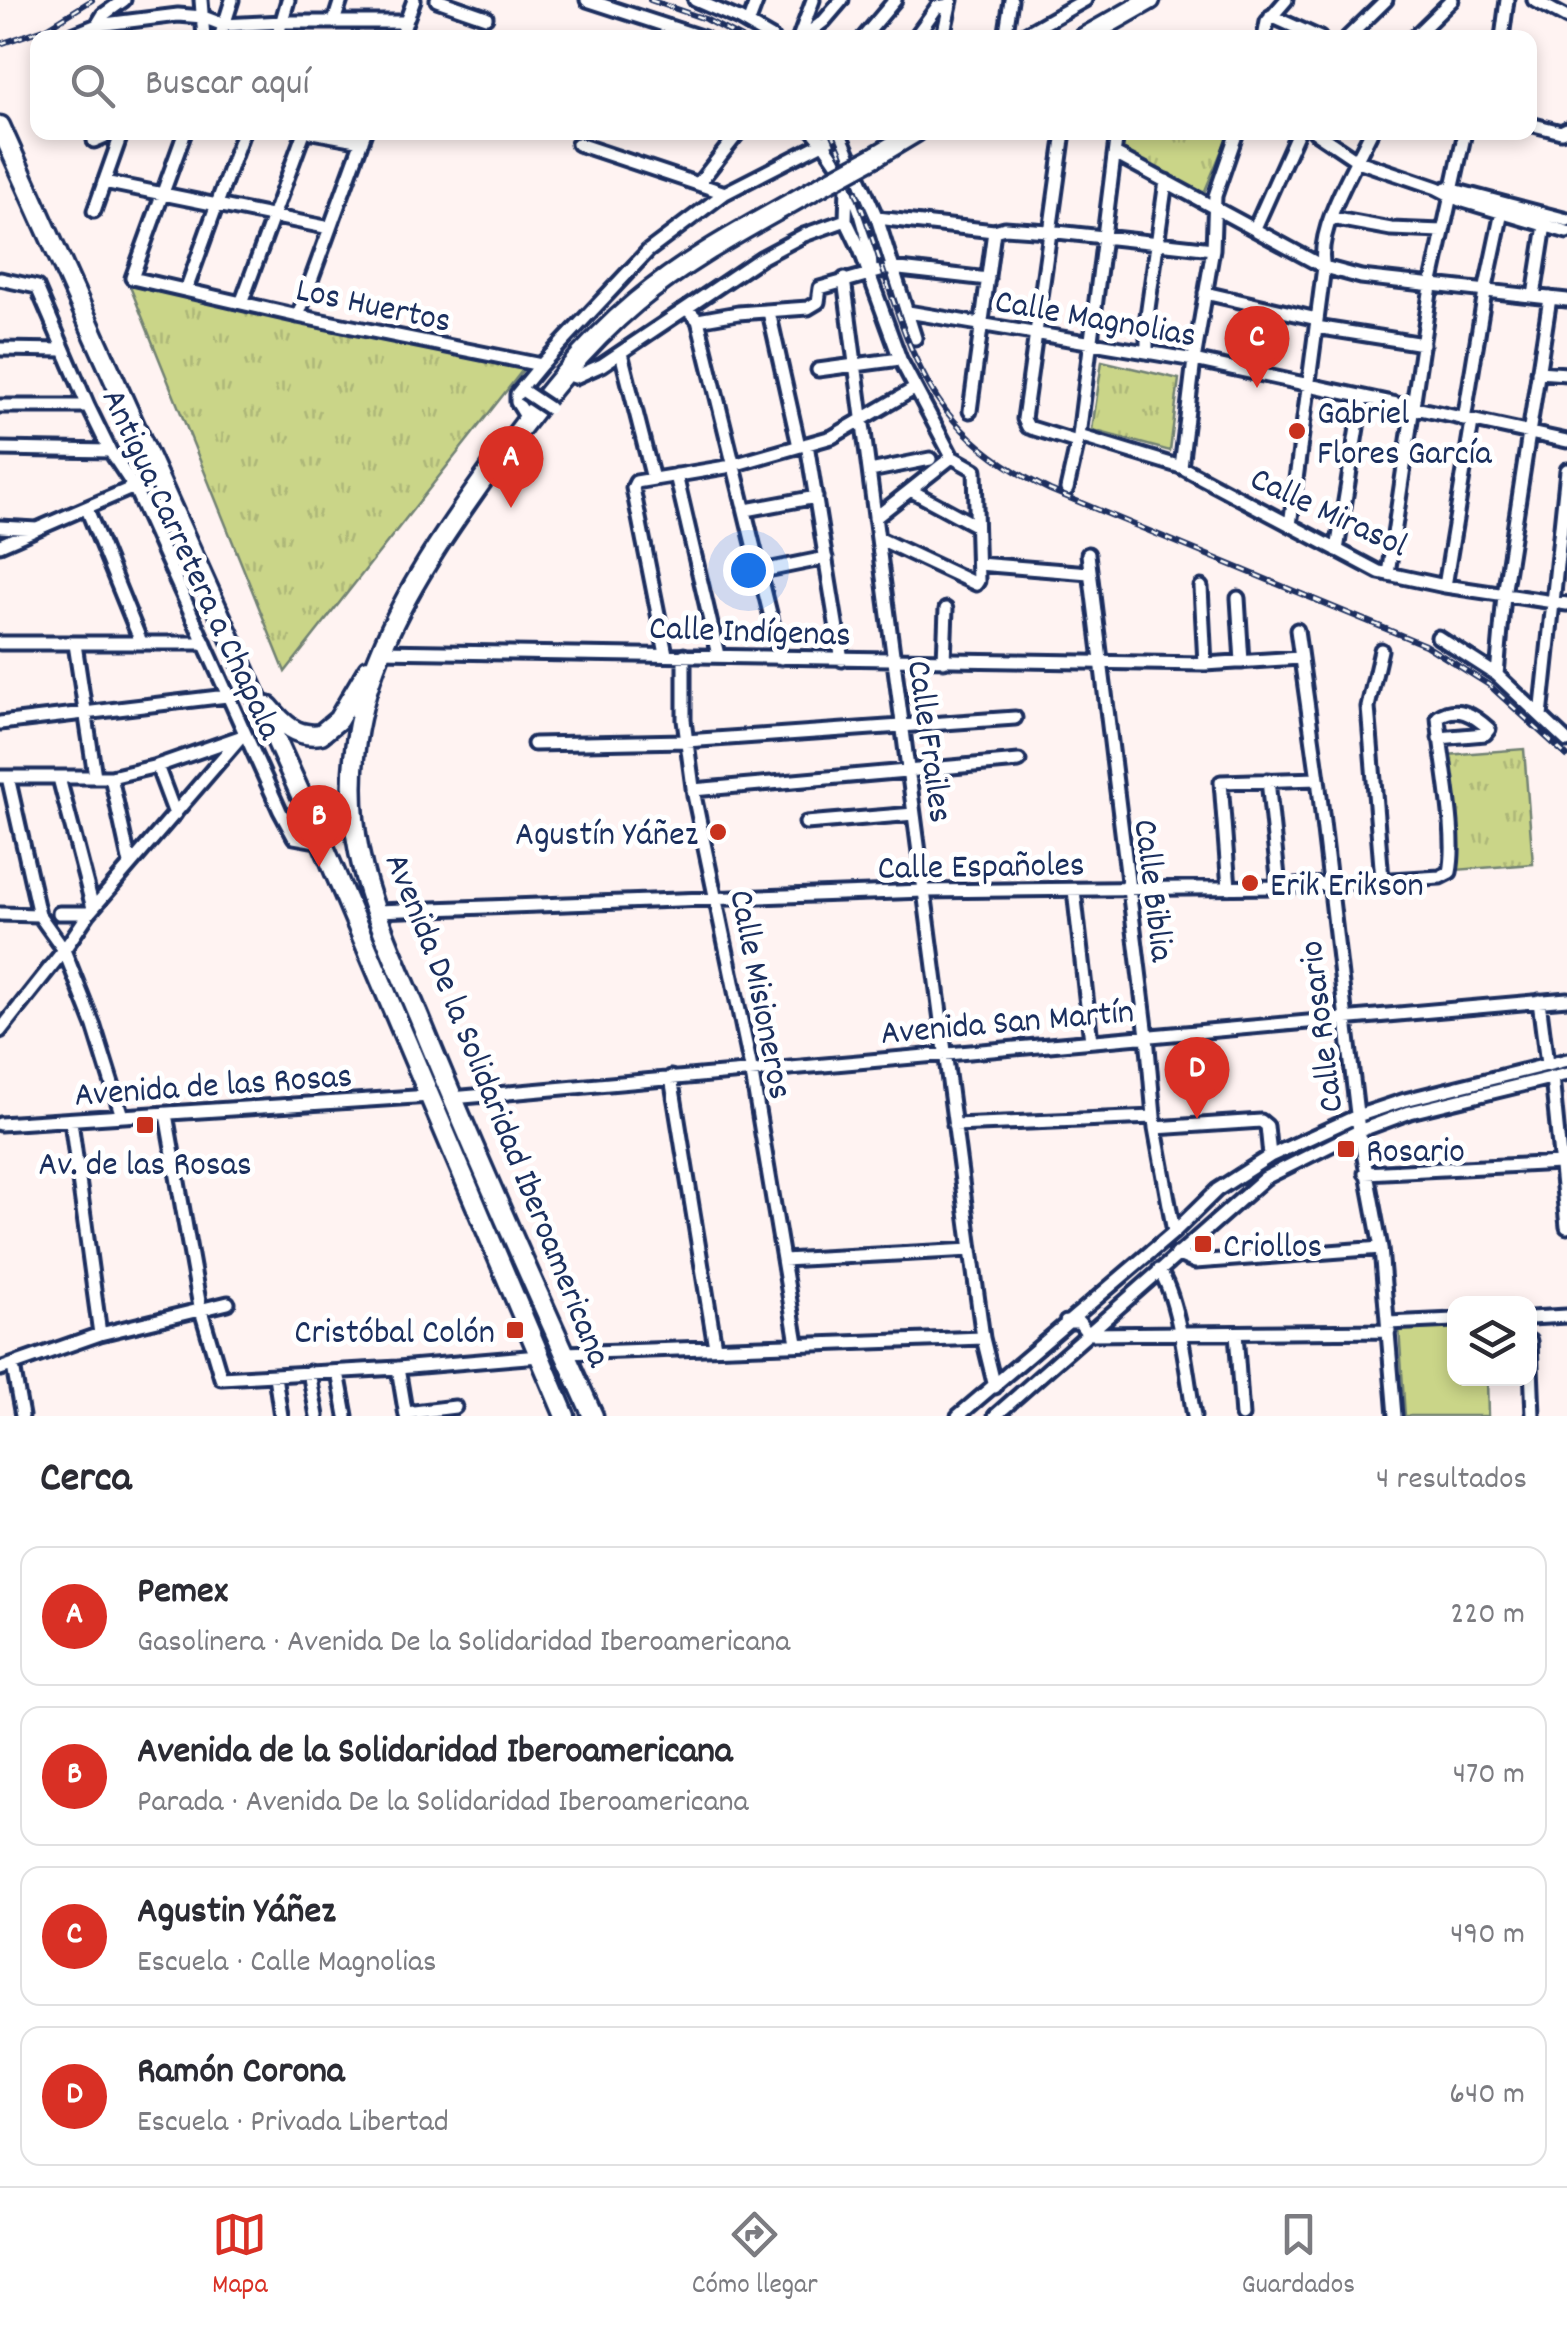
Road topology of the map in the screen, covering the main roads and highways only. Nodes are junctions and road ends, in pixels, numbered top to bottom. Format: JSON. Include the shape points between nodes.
{"nodes":[{"id":1,"x":1150,"y":0,"type":"edge"},
{"id":2,"x":1098,"y":30,"type":"edge"},
{"id":3,"x":0,"y":126,"type":"edge"},
{"id":4,"x":903,"y":140,"type":"edge"},
{"id":5,"x":378,"y":651,"type":"junction"},
{"id":6,"x":253,"y":687,"type":"junction"},
{"id":7,"x":542,"y":1364,"type":"junction"},
{"id":8,"x":556,"y":1416,"type":"edge"},
{"id":9,"x":565,"y":1416,"type":"edge"},
{"id":10,"x":593,"y":1416,"type":"edge"}],
"edges":[{"from":1,"to":2,"type":"highway"},
{"from":3,"to":6,"type":"highway","name":"Avenida De la Solidaridad Iberoamericana"},
{"from":4,"to":5,"type":"highway","name":"Avenida De la Solidaridad Iberoamericana","bridge":true,"via":[[674,273],[563,372],[430,556]]},
{"from":5,"to":6,"type":"highway","via":[[338,720],[321,734],[288,727]]},
{"from":5,"to":10,"type":"highway","name":"Avenida De la Solidaridad Iberoamericana","via":[[354,783],[359,854],[452,1098]]},
{"from":6,"to":7,"type":"highway","name":"Avenida De la Solidaridad Iberoamericana"},
{"from":7,"to":8,"type":"highway"},
{"from":7,"to":9,"type":"highway","name":"Avenida De la Solidaridad Iberoamericana"}]}
